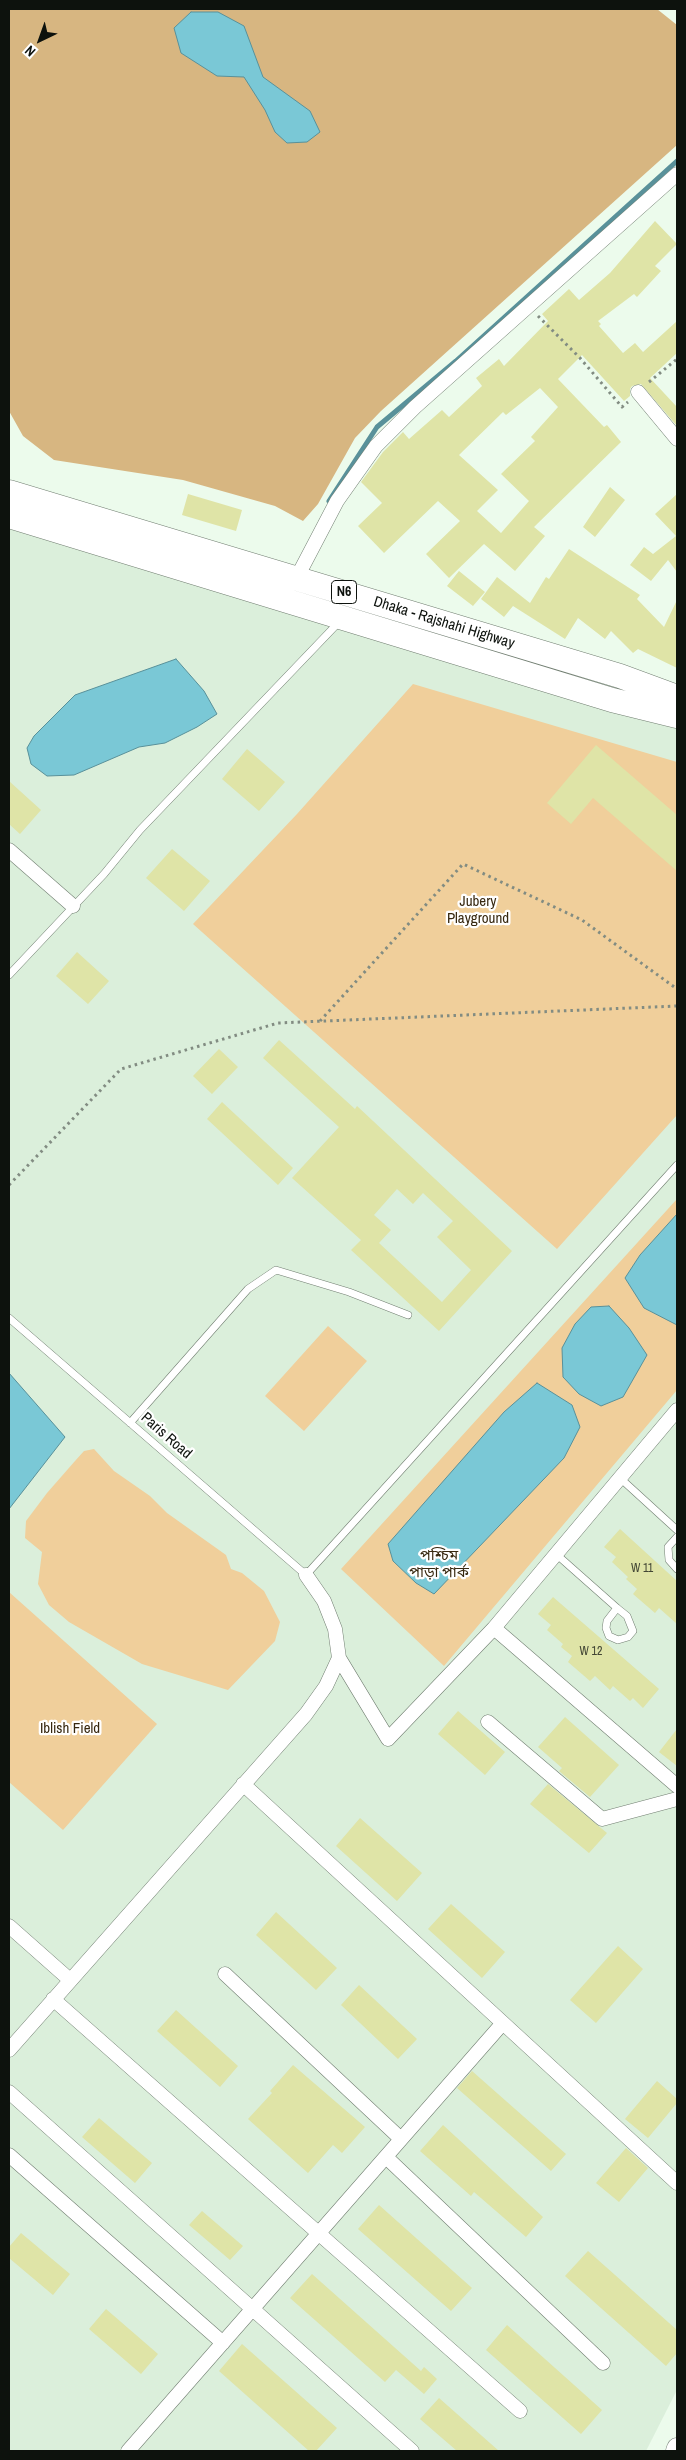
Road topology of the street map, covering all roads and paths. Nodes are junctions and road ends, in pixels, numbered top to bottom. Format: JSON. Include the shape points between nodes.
{"nodes":[{"id":1,"x":677,"y":174,"type":"edge"},
{"id":2,"x":528,"y":307,"type":"junction"},
{"id":3,"x":677,"y":359,"type":"edge"},
{"id":4,"x":638,"y":392,"type":"junction"},
{"id":5,"x":677,"y":440,"type":"edge"},
{"id":6,"x":9,"y":492,"type":"edge"},
{"id":7,"x":9,"y":516,"type":"edge"},
{"id":8,"x":296,"y":578,"type":"junction"},
{"id":9,"x":286,"y":602,"type":"junction"},
{"id":10,"x":342,"y":619,"type":"junction"},
{"id":11,"x":677,"y":697,"type":"edge"},
{"id":12,"x":677,"y":716,"type":"edge"},
{"id":13,"x":9,"y":850,"type":"edge"},
{"id":14,"x":73,"y":906,"type":"junction"},
{"id":15,"x":9,"y":975,"type":"edge"},
{"id":16,"x":677,"y":990,"type":"edge"},
{"id":17,"x":677,"y":1006,"type":"edge"},
{"id":18,"x":320,"y":1022,"type":"junction"},
{"id":19,"x":677,"y":1165,"type":"edge"},
{"id":20,"x":9,"y":1185,"type":"edge"},
{"id":21,"x":408,"y":1315,"type":"dead end"},
{"id":22,"x":9,"y":1318,"type":"edge"},
{"id":23,"x":677,"y":1410,"type":"edge"},
{"id":24,"x":130,"y":1423,"type":"junction"},
{"id":25,"x":620,"y":1478,"type":"junction"},
{"id":26,"x":677,"y":1530,"type":"edge"},
{"id":27,"x":677,"y":1537,"type":"edge"},
{"id":28,"x":556,"y":1554,"type":"junction"},
{"id":29,"x":677,"y":1569,"type":"edge"},
{"id":30,"x":306,"y":1575,"type":"junction"},
{"id":31,"x":617,"y":1608,"type":"junction"},
{"id":32,"x":494,"y":1628,"type":"junction"},
{"id":33,"x":339,"y":1658,"type":"junction"},
{"id":34,"x":488,"y":1722,"type":"dead end"},
{"id":35,"x":243,"y":1784,"type":"junction"},
{"id":36,"x":677,"y":1786,"type":"edge"},
{"id":37,"x":677,"y":1799,"type":"edge"},
{"id":38,"x":9,"y":1926,"type":"edge"},
{"id":39,"x":225,"y":1974,"type":"dead end"},
{"id":40,"x":70,"y":1980,"type":"junction"},
{"id":41,"x":54,"y":1999,"type":"junction"},
{"id":42,"x":502,"y":2024,"type":"junction"},
{"id":43,"x":9,"y":2050,"type":"edge"},
{"id":44,"x":9,"y":2092,"type":"edge"},
{"id":45,"x":401,"y":2139,"type":"junction"},
{"id":46,"x":9,"y":2155,"type":"edge"},
{"id":47,"x":386,"y":2157,"type":"junction"},
{"id":48,"x":677,"y":2183,"type":"edge"},
{"id":49,"x":318,"y":2233,"type":"junction"},
{"id":50,"x":252,"y":2309,"type":"junction"},
{"id":51,"x":223,"y":2343,"type":"junction"},
{"id":52,"x":603,"y":2364,"type":"dead end"},
{"id":53,"x":520,"y":2411,"type":"dead end"},
{"id":54,"x":128,"y":2451,"type":"edge"},
{"id":55,"x":412,"y":2451,"type":"edge"}],
"edges":[{"from":1,"to":2,"type":"street"},
{"from":2,"to":4,"type":"path","via":[[580,358],[622,407]]},
{"from":2,"to":8,"type":"street","via":[[376,446],[337,501]]},
{"from":3,"to":4,"type":"path"},
{"from":4,"to":5,"type":"street"},
{"from":6,"to":8,"type":"highway","name":"Dhaka - Rajshahi Highway","number":"N6"},
{"from":7,"to":9,"type":"highway","name":"Dhaka - Rajshahi Highway","number":"N6"},
{"from":8,"to":9,"type":"street"},
{"from":8,"to":11,"type":"highway","name":"Dhaka - Rajshahi Highway","number":"N6","via":[[620,676]]},
{"from":9,"to":10,"type":"highway","name":"Dhaka - Rajshahi Highway","number":"N6"},
{"from":10,"to":12,"type":"highway","name":"Dhaka - Rajshahi Highway","number":"N6","via":[[612,700]]},
{"from":10,"to":14,"type":"lane","via":[[140,830]]},
{"from":13,"to":14,"type":"street"},
{"from":14,"to":15,"type":"lane"},
{"from":16,"to":18,"type":"path","via":[[582,920],[463,864]]},
{"from":17,"to":18,"type":"path"},
{"from":18,"to":20,"type":"path","via":[[278,1023],[121,1069]]},
{"from":19,"to":30,"type":"lane"},
{"from":21,"to":24,"type":"lane","via":[[349,1292],[276,1270],[248,1288]]},
{"from":22,"to":24,"type":"lane","name":"Paris Road"},
{"from":23,"to":25,"type":"street"},
{"from":24,"to":30,"type":"lane","name":"Paris Road"},
{"from":25,"to":26,"type":"lane"},
{"from":25,"to":28,"type":"street"},
{"from":27,"to":29,"type":"lane","via":[[668,1547],[669,1560]]},
{"from":28,"to":31,"type":"lane"},
{"from":28,"to":32,"type":"street"},
{"from":30,"to":33,"type":"street","via":[[324,1601],[335,1629]]},
{"from":31,"to":31,"type":"lane","via":[[627,1616],[633,1631],[628,1637],[618,1640],[610,1636],[606,1628]]},
{"from":32,"to":33,"type":"street","via":[[388,1739]]},
{"from":32,"to":36,"type":"street"},
{"from":33,"to":35,"type":"street","via":[[326,1686],[306,1714]]},
{"from":34,"to":37,"type":"street","via":[[602,1819]]},
{"from":35,"to":40,"type":"street"},
{"from":35,"to":42,"type":"street"},
{"from":38,"to":40,"type":"street"},
{"from":39,"to":45,"type":"street"},
{"from":40,"to":41,"type":"street"},
{"from":41,"to":43,"type":"street"},
{"from":41,"to":49,"type":"street"},
{"from":42,"to":45,"type":"street"},
{"from":42,"to":48,"type":"street"},
{"from":44,"to":50,"type":"street"},
{"from":45,"to":47,"type":"street"},
{"from":46,"to":51,"type":"street"},
{"from":47,"to":49,"type":"street"},
{"from":47,"to":52,"type":"street"},
{"from":49,"to":50,"type":"street"},
{"from":49,"to":53,"type":"street"},
{"from":50,"to":51,"type":"street"},
{"from":50,"to":55,"type":"street"},
{"from":51,"to":54,"type":"street"}]}
